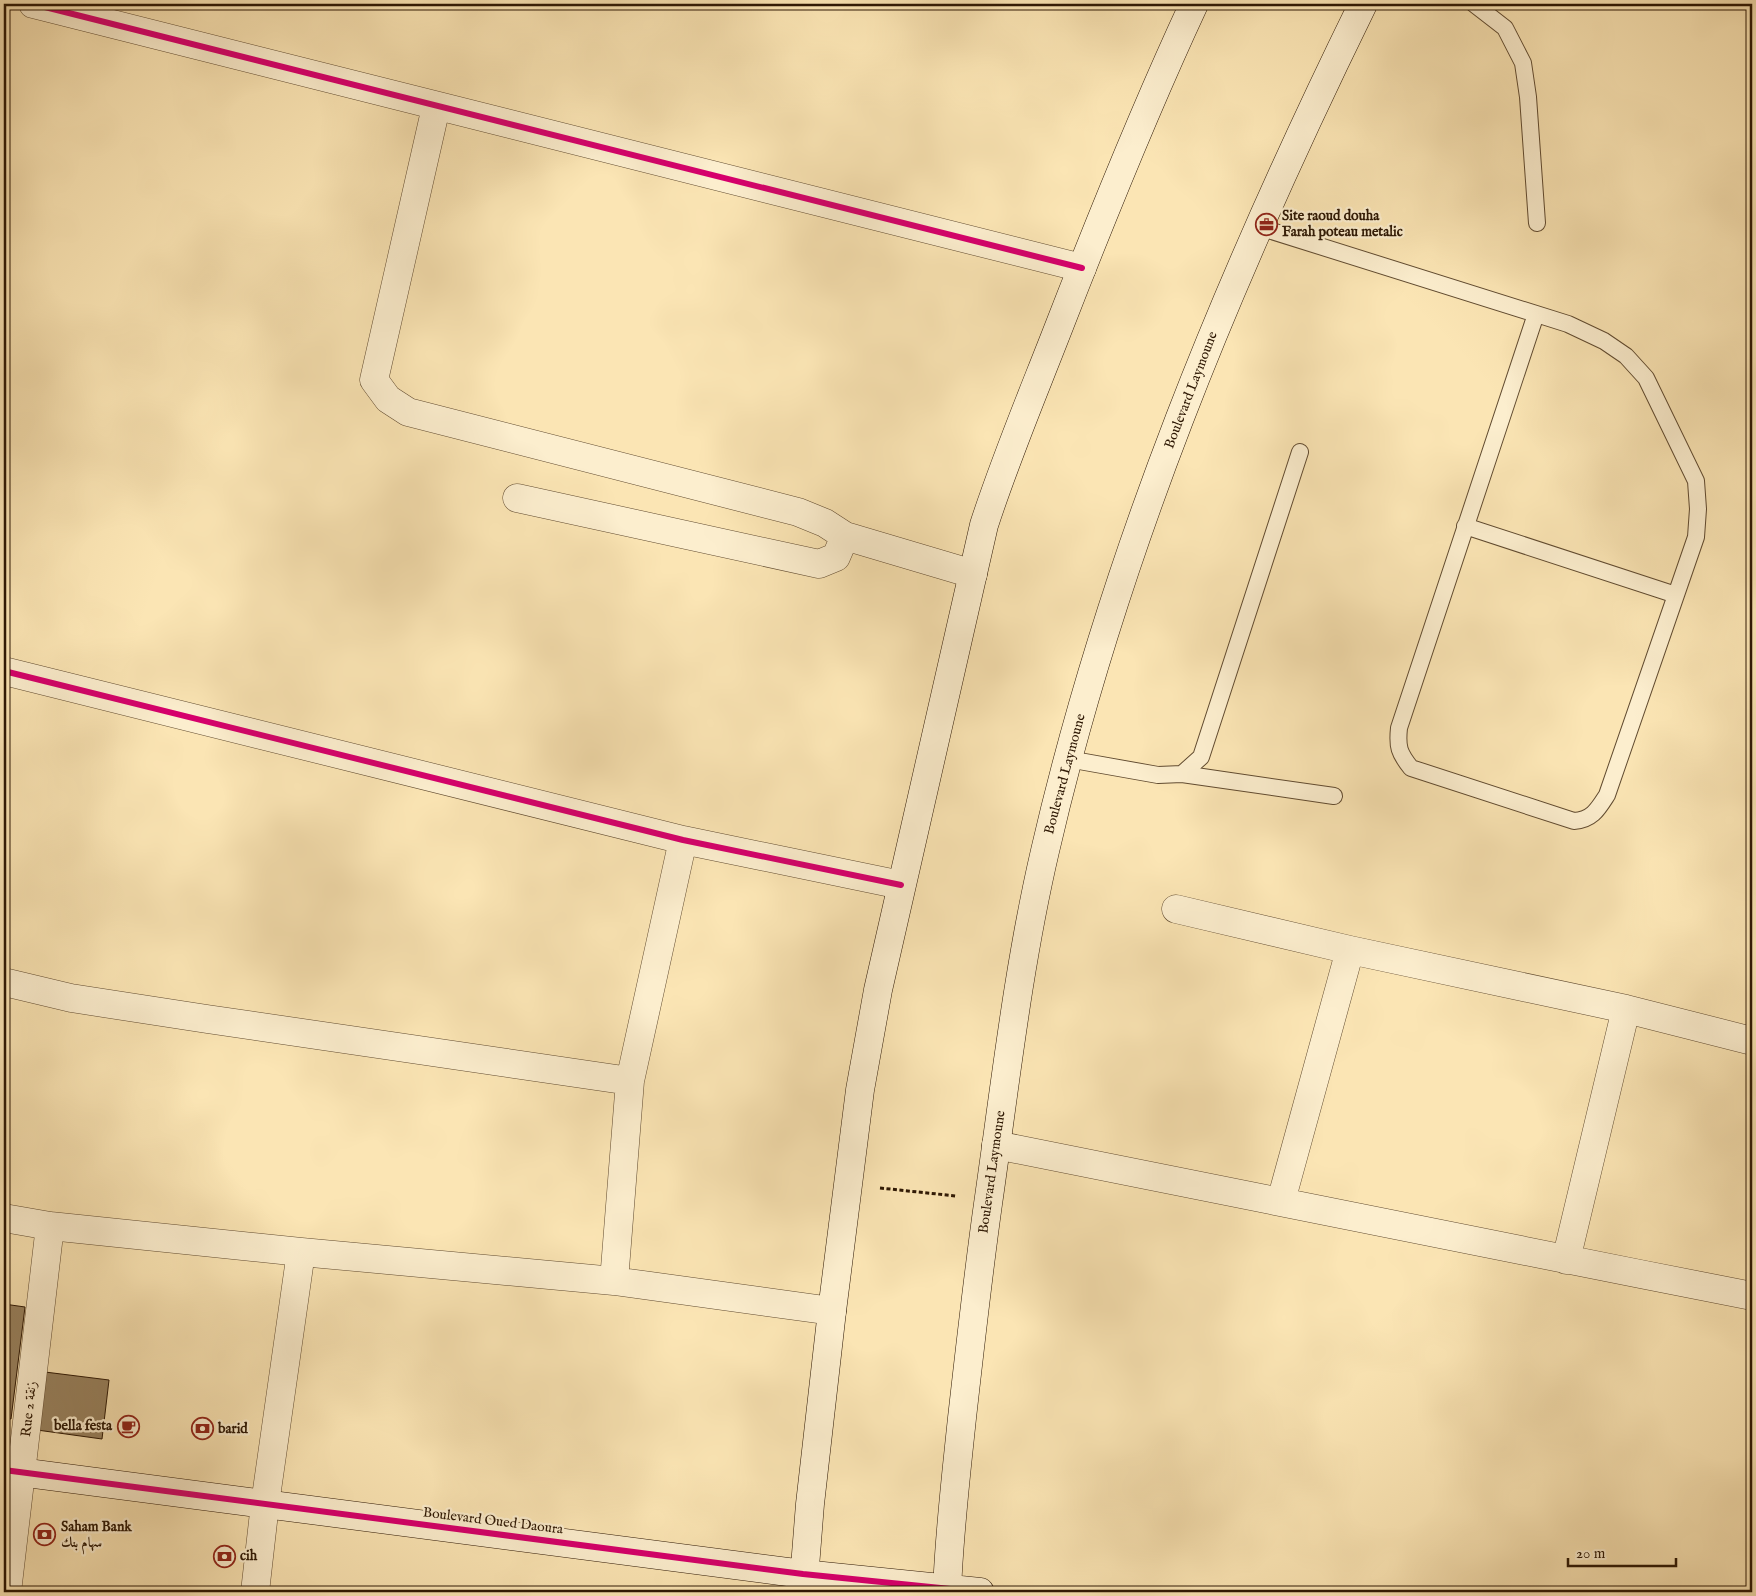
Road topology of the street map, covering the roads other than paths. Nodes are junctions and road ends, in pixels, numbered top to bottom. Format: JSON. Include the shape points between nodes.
{"nodes":[{"id":1,"x":33,"y":4,"type":"edge"},
{"id":2,"x":1194,"y":4,"type":"edge"},
{"id":3,"x":1363,"y":4,"type":"edge"},
{"id":4,"x":1474,"y":4,"type":"edge"},
{"id":5,"x":436,"y":107,"type":"junction"},
{"id":6,"x":1537,"y":223,"type":"dead end"},
{"id":7,"x":1259,"y":227,"type":"junction"},
{"id":8,"x":1082,"y":268,"type":"junction"},
{"id":9,"x":1536,"y":314,"type":"junction"},
{"id":10,"x":1300,"y":452,"type":"dead end"},
{"id":11,"x":517,"y":498,"type":"dead end"},
{"id":12,"x":1465,"y":526,"type":"junction"},
{"id":13,"x":845,"y":536,"type":"junction"},
{"id":14,"x":973,"y":574,"type":"junction"},
{"id":15,"x":1676,"y":595,"type":"junction"},
{"id":16,"x":4,"y":671,"type":"edge"},
{"id":17,"x":1068,"y":759,"type":"junction"},
{"id":18,"x":1182,"y":774,"type":"junction"},
{"id":19,"x":1334,"y":796,"type":"dead end"},
{"id":20,"x":682,"y":840,"type":"junction"},
{"id":21,"x":901,"y":885,"type":"junction"},
{"id":22,"x":1176,"y":909,"type":"dead end"},
{"id":23,"x":1350,"y":950,"type":"junction"},
{"id":24,"x":4,"y":982,"type":"edge"},
{"id":25,"x":1626,"y":1009,"type":"junction"},
{"id":26,"x":1752,"y":1041,"type":"edge"},
{"id":27,"x":630,"y":1081,"type":"junction"},
{"id":28,"x":996,"y":1145,"type":"junction"},
{"id":29,"x":1281,"y":1200,"type":"junction"},
{"id":30,"x":4,"y":1218,"type":"edge"},
{"id":31,"x":50,"y":1226,"type":"junction"},
{"id":32,"x":301,"y":1252,"type":"junction"},
{"id":33,"x":1566,"y":1260,"type":"junction"},
{"id":34,"x":614,"y":1281,"type":"junction"},
{"id":35,"x":1752,"y":1296,"type":"edge"},
{"id":36,"x":832,"y":1311,"type":"junction"},
{"id":37,"x":13,"y":1472,"type":"edge"},
{"id":38,"x":266,"y":1504,"type":"junction"},
{"id":39,"x":803,"y":1583,"type":"edge"},
{"id":40,"x":947,"y":1590,"type":"edge"},
{"id":41,"x":7,"y":1592,"type":"edge"},
{"id":42,"x":255,"y":1592,"type":"edge"},
{"id":43,"x":980,"y":1592,"type":"edge"}],
"edges":[{"from":1,"to":5,"type":"street"},
{"from":2,"to":8,"type":"street","via":[[1148,106]]},
{"from":3,"to":7,"type":"street","name":"Boulevard Laymoune"},
{"from":4,"to":6,"type":"lane","via":[[1505,28],[1523,63]]},
{"from":5,"to":8,"type":"street"},
{"from":5,"to":13,"type":"street","via":[[374,380],[388,399],[408,412],[798,512],[826,523]]},
{"from":7,"to":9,"type":"lane"},
{"from":7,"to":17,"type":"street","name":"Boulevard Laymoune","via":[[1177,425],[1114,601]]},
{"from":8,"to":14,"type":"street","via":[[994,492]]},
{"from":9,"to":12,"type":"lane"},
{"from":9,"to":15,"type":"lane","via":[[1568,324],[1604,341],[1626,356],[1646,378],[1696,481],[1696,537]]},
{"from":10,"to":18,"type":"lane","via":[[1201,757]]},
{"from":11,"to":13,"type":"street","via":[[819,564],[836,557]]},
{"from":12,"to":15,"type":"lane"},
{"from":12,"to":15,"type":"lane","via":[[1399,728],[1397,744],[1411,768],[1574,821],[1585,820],[1607,795]]},
{"from":13,"to":14,"type":"street"},
{"from":14,"to":21,"type":"street"},
{"from":16,"to":20,"type":"street"},
{"from":17,"to":18,"type":"lane","via":[[1158,775]]},
{"from":17,"to":28,"type":"street","name":"Boulevard Laymoune","via":[[1030,922]]},
{"from":18,"to":19,"type":"lane"},
{"from":20,"to":21,"type":"street"},
{"from":20,"to":27,"type":"street"},
{"from":21,"to":36,"type":"street","via":[[861,1081]]},
{"from":22,"to":23,"type":"street"},
{"from":23,"to":25,"type":"street"},
{"from":23,"to":29,"type":"street"},
{"from":24,"to":27,"type":"street","via":[[71,998]]},
{"from":25,"to":26,"type":"street"},
{"from":25,"to":33,"type":"street"},
{"from":27,"to":34,"type":"street"},
{"from":28,"to":29,"type":"street"},
{"from":28,"to":40,"type":"street","name":"Boulevard Laymoune","via":[[971,1334],[951,1520]]},
{"from":29,"to":33,"type":"street"},
{"from":30,"to":31,"type":"street"},
{"from":31,"to":32,"type":"street"},
{"from":31,"to":37,"type":"street","name":"Rue 2 زنقة"},
{"from":32,"to":34,"type":"street"},
{"from":32,"to":38,"type":"street"},
{"from":33,"to":35,"type":"street"},
{"from":34,"to":36,"type":"street"},
{"from":36,"to":39,"type":"street"},
{"from":37,"to":38,"type":"street","name":"Boulevard Oued Daoura"},
{"from":37,"to":41,"type":"street","name":"Rue 2 زنقة"},
{"from":38,"to":39,"type":"street","name":"Boulevard Oued Daoura"},
{"from":38,"to":42,"type":"street"},
{"from":39,"to":40,"type":"street","name":"Boulevard Oued Daoura"},
{"from":40,"to":43,"type":"street","name":"Boulevard Oued Daoura"}]}
